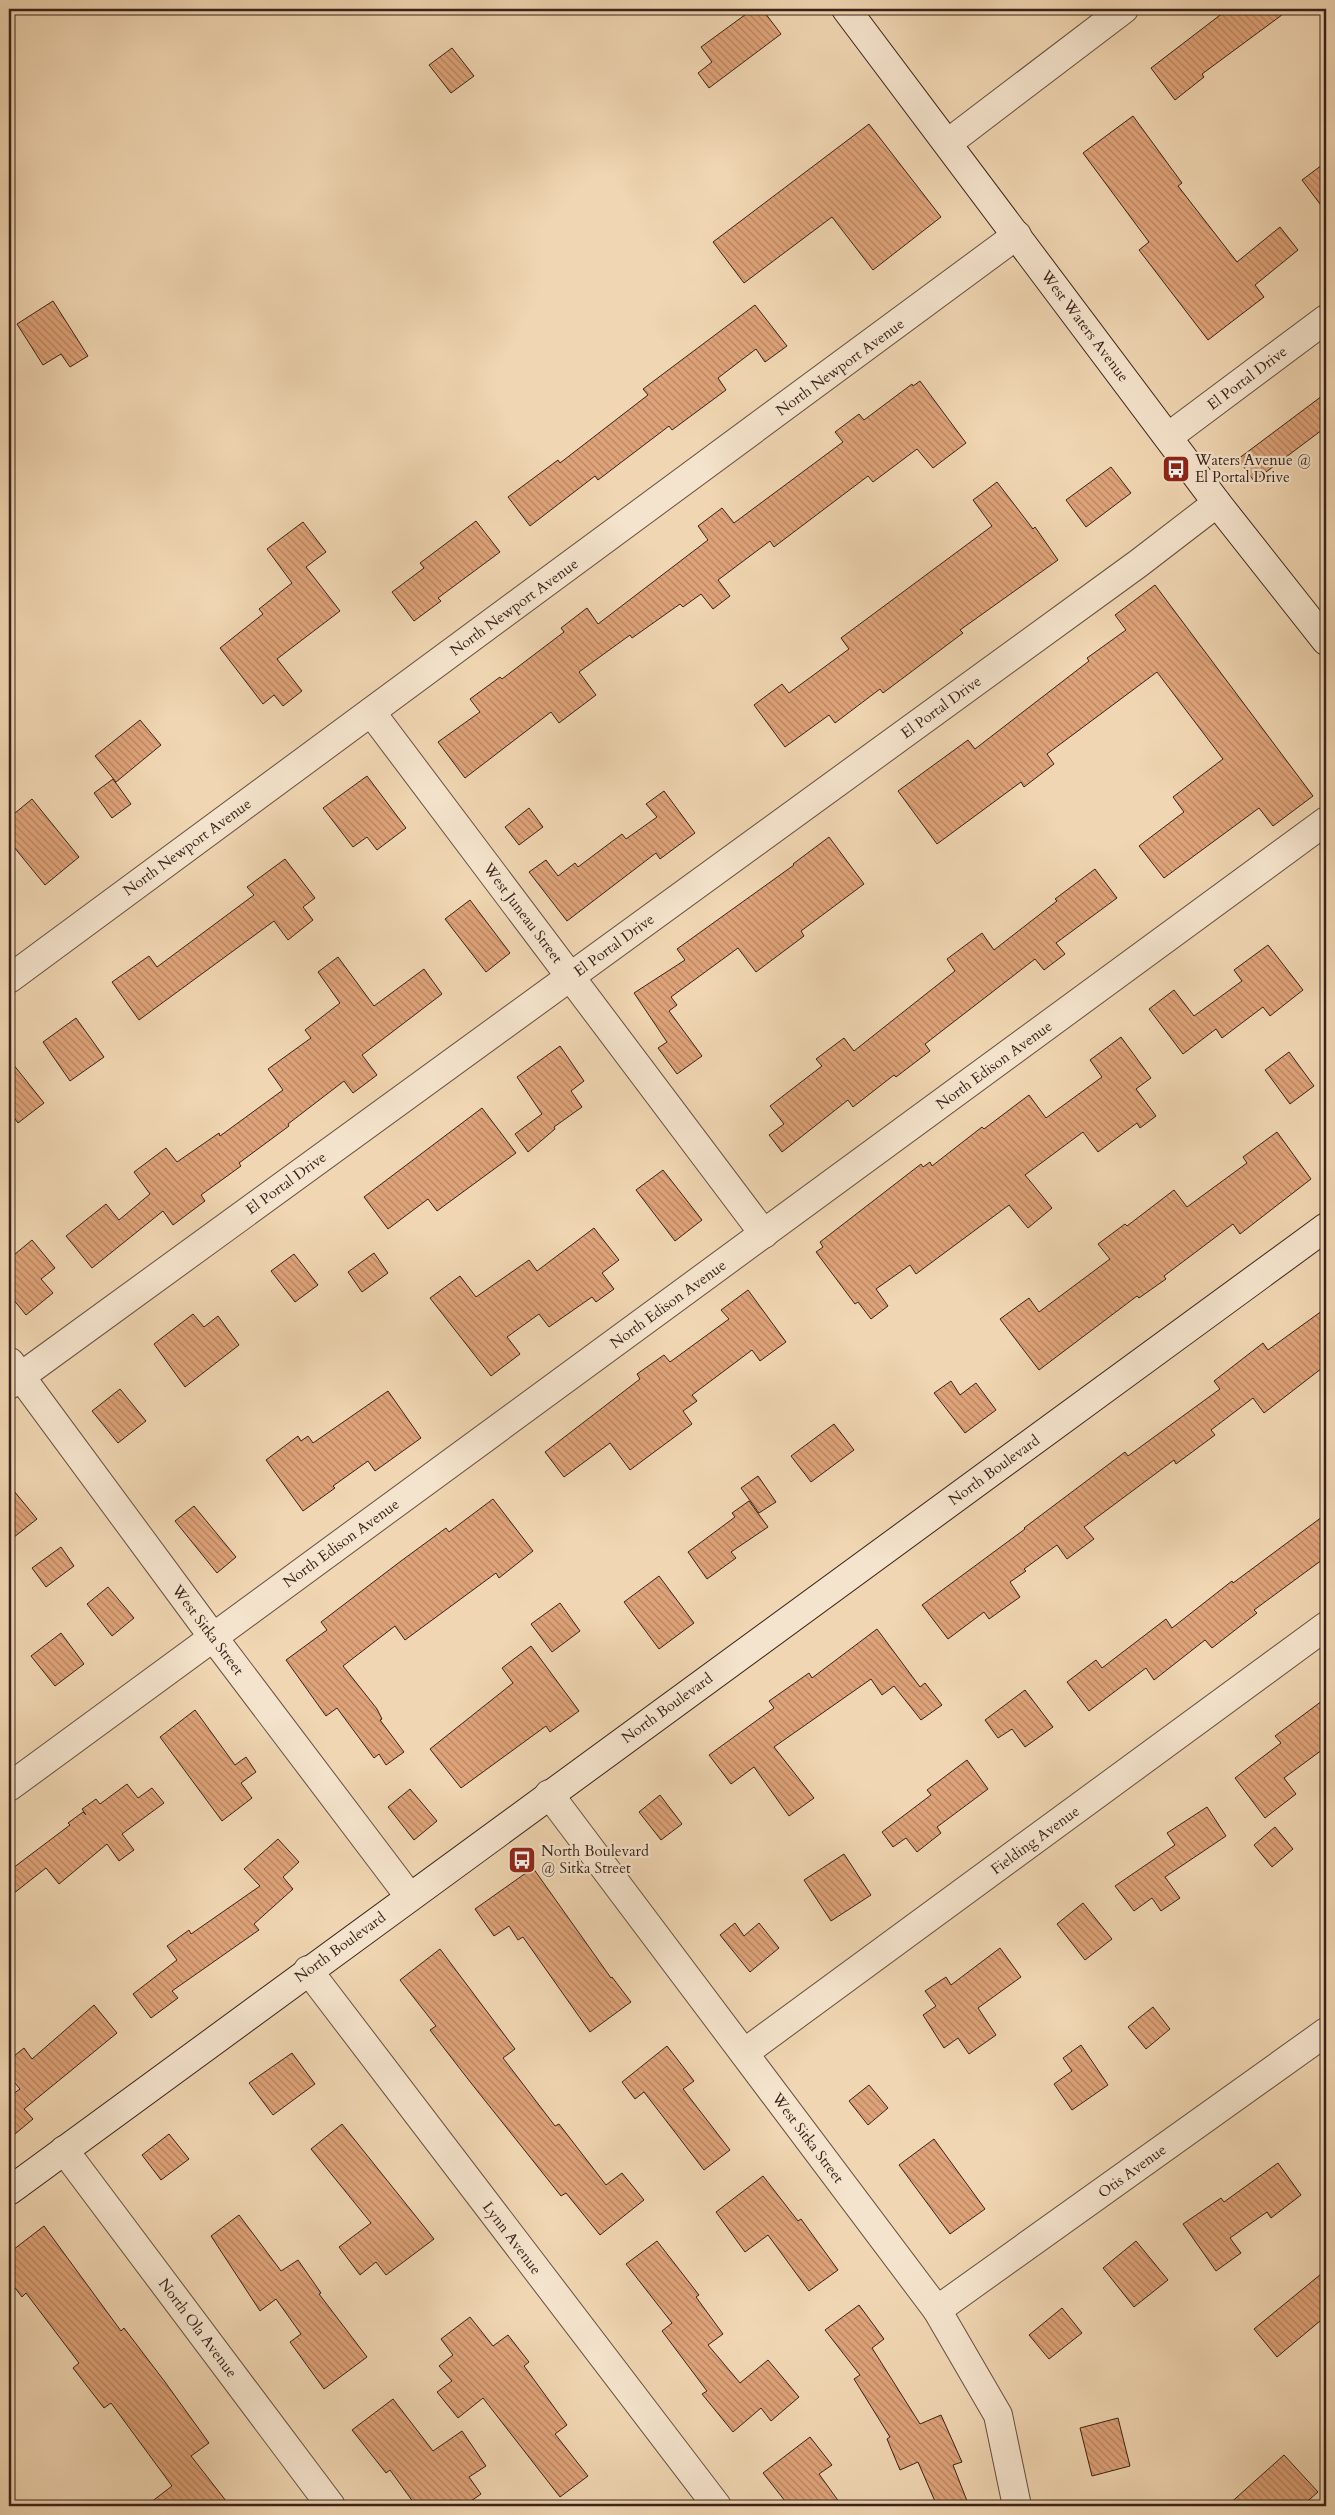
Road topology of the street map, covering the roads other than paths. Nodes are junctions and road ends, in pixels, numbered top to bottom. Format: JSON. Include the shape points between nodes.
{"nodes":[{"id":1,"x":846,"y":9,"type":"edge"},
{"id":2,"x":1124,"y":9,"type":"edge"},
{"id":3,"x":948,"y":143,"type":"junction"},
{"id":4,"x":1017,"y":235,"type":"junction"},
{"id":5,"x":1326,"y":319,"type":"edge"},
{"id":6,"x":1168,"y":437,"type":"junction"},
{"id":7,"x":1217,"y":504,"type":"junction"},
{"id":8,"x":1326,"y":641,"type":"edge"},
{"id":9,"x":371,"y":712,"type":"junction"},
{"id":10,"x":1326,"y":821,"type":"edge"},
{"id":11,"x":571,"y":977,"type":"junction"},
{"id":12,"x":9,"y":979,"type":"edge"},
{"id":13,"x":1326,"y":1227,"type":"edge"},
{"id":14,"x":764,"y":1234,"type":"junction"},
{"id":15,"x":12,"y":1374,"type":"edge"},
{"id":16,"x":1326,"y":1626,"type":"edge"},
{"id":17,"x":212,"y":1637,"type":"junction"},
{"id":18,"x":9,"y":1787,"type":"edge"},
{"id":19,"x":549,"y":1794,"type":"junction"},
{"id":20,"x":409,"y":1896,"type":"junction"},
{"id":21,"x":308,"y":1970,"type":"junction"},
{"id":22,"x":1326,"y":2032,"type":"edge"},
{"id":23,"x":744,"y":2053,"type":"junction"},
{"id":24,"x":64,"y":2150,"type":"junction"},
{"id":25,"x":9,"y":2191,"type":"edge"},
{"id":26,"x":937,"y":2310,"type":"junction"},
{"id":27,"x":331,"y":2506,"type":"edge"},
{"id":28,"x":717,"y":2506,"type":"edge"},
{"id":29,"x":1017,"y":2506,"type":"edge"}],
"edges":[{"from":1,"to":3,"type":"street","name":"West Waters Avenue"},
{"from":2,"to":3,"type":"street"},
{"from":3,"to":4,"type":"street","name":"West Waters Avenue"},
{"from":4,"to":6,"type":"street","name":"West Waters Avenue"},
{"from":4,"to":9,"type":"street","name":"North Newport Avenue"},
{"from":5,"to":6,"type":"street","name":"El Portal Drive"},
{"from":6,"to":7,"type":"street","name":"West Waters Avenue"},
{"from":7,"to":8,"type":"street","name":"West Waters Avenue"},
{"from":7,"to":11,"type":"street","name":"El Portal Drive"},
{"from":9,"to":11,"type":"street","name":"West Juneau Street"},
{"from":9,"to":12,"type":"street","name":"North Newport Avenue"},
{"from":10,"to":14,"type":"street","name":"North Edison Avenue"},
{"from":11,"to":14,"type":"street","name":"West Juneau Street"},
{"from":11,"to":15,"type":"street","name":"El Portal Drive"},
{"from":13,"to":19,"type":"street","name":"North Boulevard"},
{"from":14,"to":17,"type":"street","name":"North Edison Avenue"},
{"from":15,"to":17,"type":"street","name":"West Sitka Street"},
{"from":16,"to":23,"type":"street","name":"Fielding Avenue"},
{"from":17,"to":18,"type":"street","name":"North Edison Avenue"},
{"from":17,"to":20,"type":"street","name":"West Sitka Street"},
{"from":19,"to":20,"type":"street","name":"North Boulevard"},
{"from":19,"to":23,"type":"street","name":"West Sitka Street"},
{"from":20,"to":21,"type":"street","name":"North Boulevard"},
{"from":21,"to":24,"type":"street","name":"North Boulevard"},
{"from":21,"to":28,"type":"street","name":"Lynn Avenue"},
{"from":22,"to":26,"type":"street","name":"Otis Avenue"},
{"from":23,"to":26,"type":"street","name":"West Sitka Street"},
{"from":24,"to":25,"type":"street","name":"North Boulevard"},
{"from":24,"to":27,"type":"street","name":"North Ola Avenue"},
{"from":26,"to":29,"type":"street","name":"West Sitka Street","via":[[998,2415]]}]}
